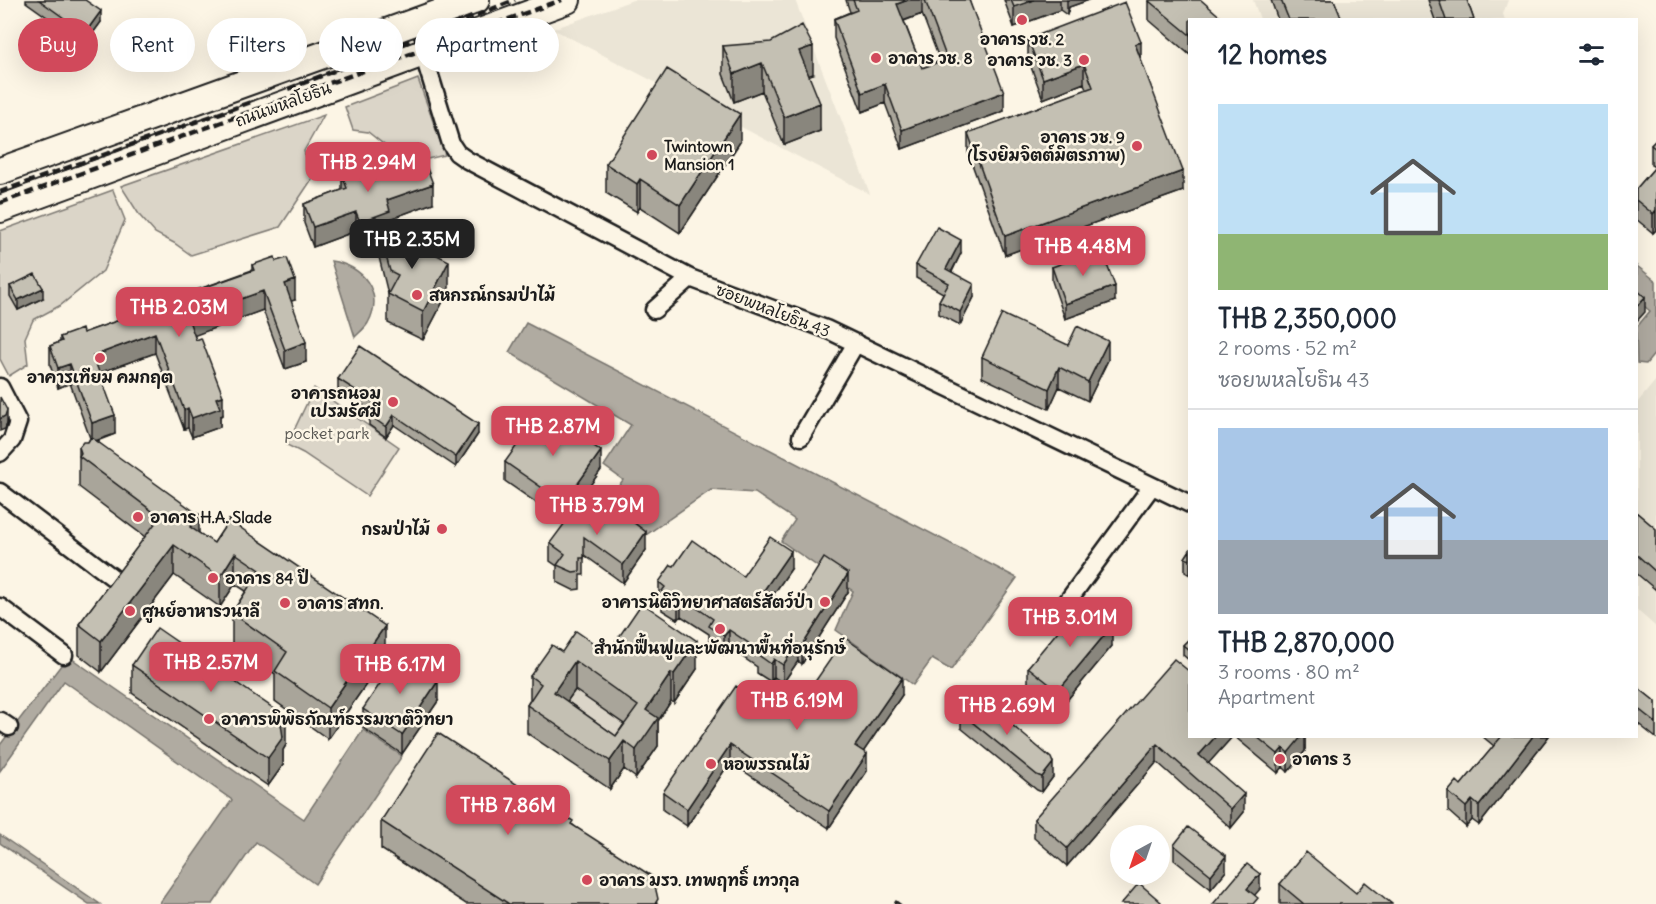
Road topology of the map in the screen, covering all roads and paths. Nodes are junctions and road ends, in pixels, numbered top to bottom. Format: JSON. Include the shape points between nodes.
{"nodes":[{"id":1,"x":476,"y":0,"type":"edge"},
{"id":2,"x":567,"y":0,"type":"edge"},
{"id":3,"x":446,"y":4,"type":"edge"},
{"id":4,"x":518,"y":18,"type":"edge"},
{"id":5,"x":415,"y":56,"type":"edge"},
{"id":6,"x":429,"y":72,"type":"edge"},
{"id":7,"x":0,"y":171,"type":"edge"},
{"id":8,"x":0,"y":209,"type":"edge"},
{"id":9,"x":690,"y":278,"type":"junction"},
{"id":10,"x":654,"y":310,"type":"dead end"},
{"id":11,"x":856,"y":343,"type":"junction"},
{"id":12,"x":0,"y":387,"type":"edge"},
{"id":13,"x":801,"y":437,"type":"dead end"},
{"id":14,"x":0,"y":453,"type":"edge"},
{"id":15,"x":1152,"y":486,"type":"junction"},
{"id":16,"x":0,"y":492,"type":"edge"},
{"id":17,"x":1188,"y":503,"type":"edge"},
{"id":18,"x":112,"y":577,"type":"edge"},
{"id":19,"x":1067,"y":602,"type":"dead end"},
{"id":20,"x":0,"y":608,"type":"edge"},
{"id":21,"x":64,"y":655,"type":"dead end"}],
"edges":[{"from":1,"to":3,"type":"main road","name":"ถนนพหลโยธิน"},
{"from":2,"to":4,"type":"main road","name":"ถนนพหลโยธิน"},
{"from":3,"to":7,"type":"main road","name":"ถนนพหลโยธิน"},
{"from":5,"to":8,"type":"main road","name":"ถนนพหลโยธิน"},
{"from":6,"to":9,"type":"street","name":"ซอยพหลโยธิน 43","via":[[457,153]]},
{"from":9,"to":10,"type":"street"},
{"from":9,"to":11,"type":"street","name":"ซอยพหลโยธิน 43"},
{"from":11,"to":13,"type":"street"},
{"from":11,"to":15,"type":"street","name":"ซอยพหลโยธิน 43"},
{"from":12,"to":14,"type":"street","via":[[18,422],[12,440]]},
{"from":15,"to":17,"type":"street","name":"ซอยพหลโยธิน 43"},
{"from":15,"to":19,"type":"street"},
{"from":16,"to":18,"type":"street"},
{"from":20,"to":21,"type":"street"}]}
